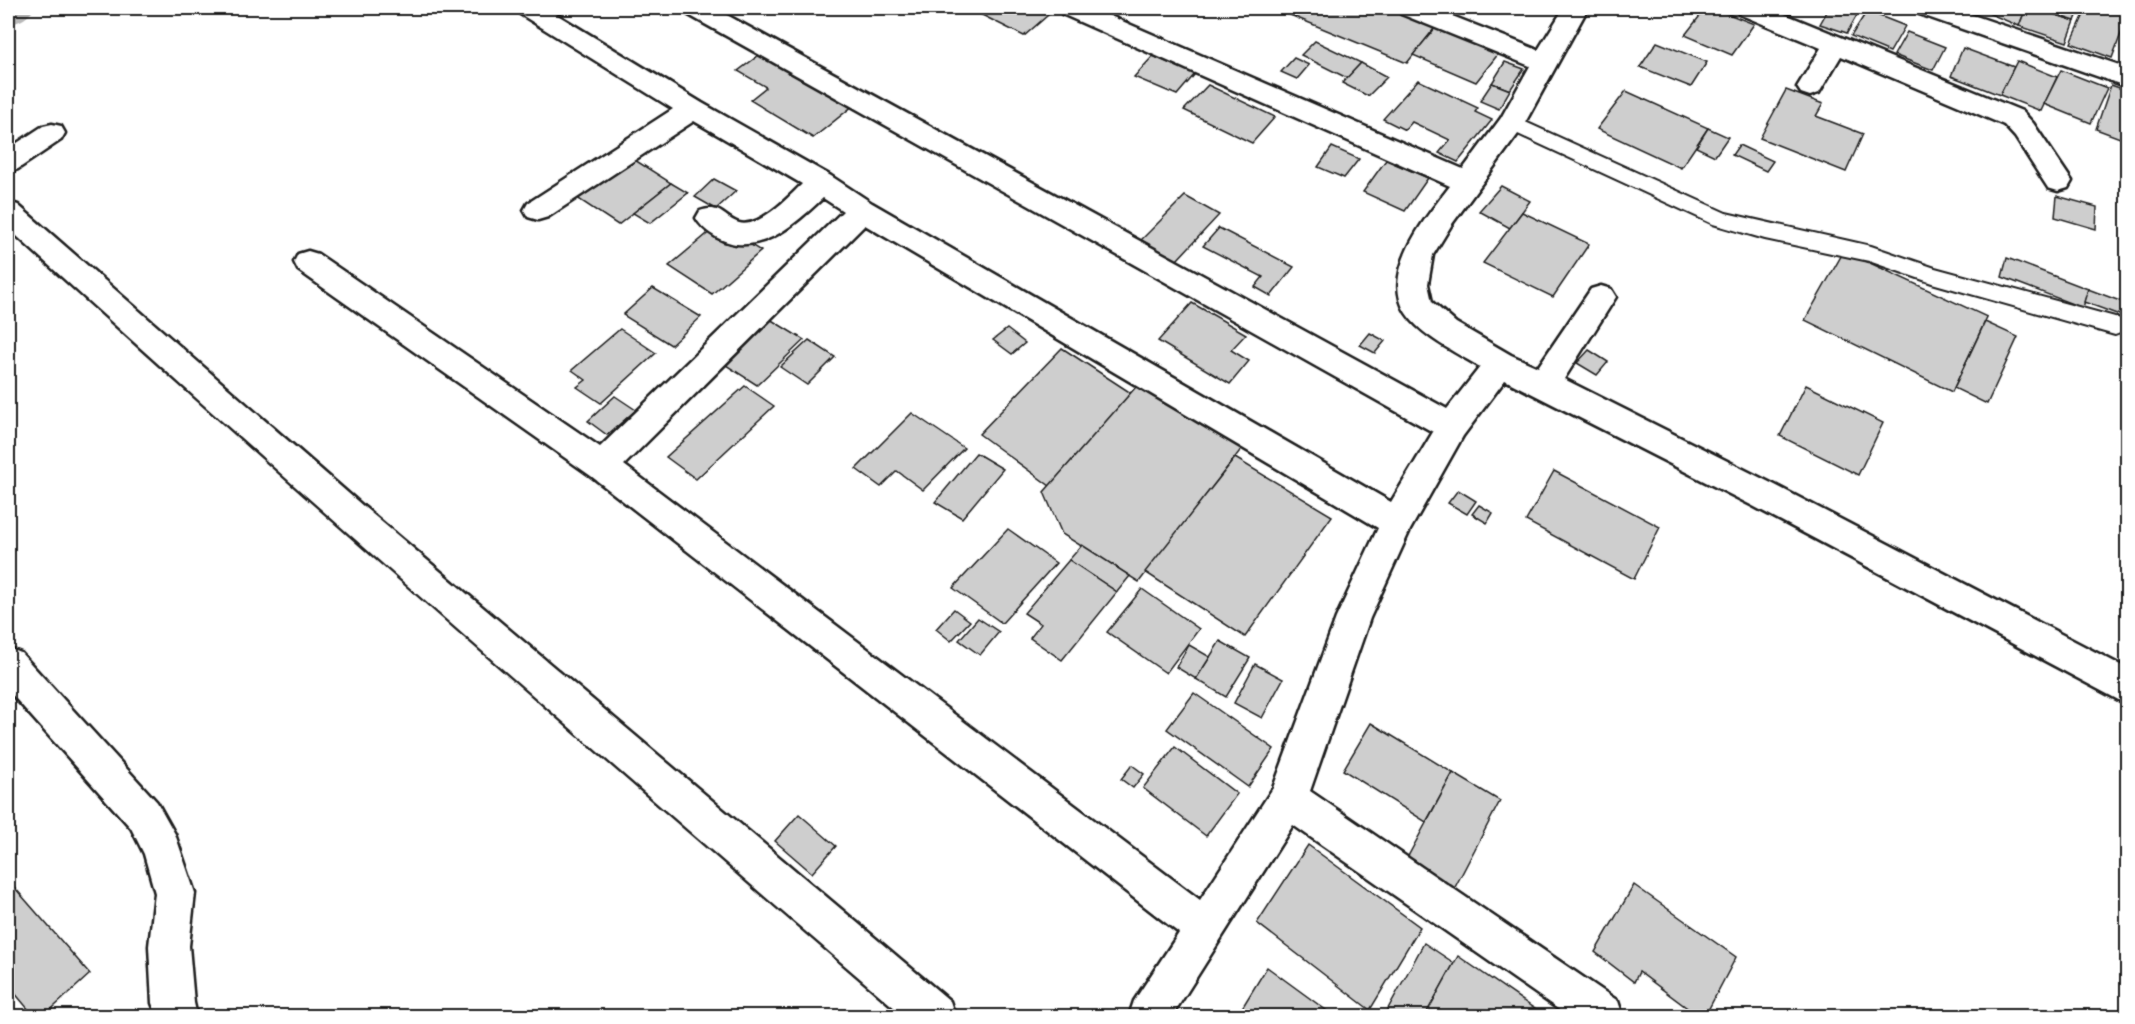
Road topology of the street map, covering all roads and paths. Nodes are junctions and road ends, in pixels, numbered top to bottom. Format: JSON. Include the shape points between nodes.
{"nodes":[{"id":1,"x":529,"y":8,"type":"edge"},
{"id":2,"x":696,"y":8,"type":"edge"},
{"id":3,"x":1071,"y":8,"type":"edge"},
{"id":4,"x":1410,"y":8,"type":"edge"},
{"id":5,"x":1576,"y":8,"type":"edge"},
{"id":6,"x":1748,"y":8,"type":"edge"},
{"id":7,"x":1928,"y":8,"type":"edge"},
{"id":8,"x":1836,"y":44,"type":"junction"},
{"id":9,"x":1545,"y":62,"type":"junction"},
{"id":10,"x":2127,"y":78,"type":"edge"},
{"id":11,"x":1810,"y":87,"type":"dead end"},
{"id":12,"x":693,"y":109,"type":"junction"},
{"id":13,"x":1512,"y":123,"type":"junction"},
{"id":14,"x":52,"y":133,"type":"dead end"},
{"id":15,"x":8,"y":162,"type":"edge"},
{"id":16,"x":2058,"y":181,"type":"dead end"},
{"id":17,"x":821,"y":183,"type":"junction"},
{"id":18,"x":1468,"y":183,"type":"junction"},
{"id":19,"x":538,"y":210,"type":"dead end"},
{"id":20,"x":862,"y":210,"type":"junction"},
{"id":21,"x":8,"y":212,"type":"edge"},
{"id":22,"x":710,"y":218,"type":"dead end"},
{"id":23,"x":308,"y":262,"type":"dead end"},
{"id":24,"x":1601,"y":297,"type":"dead end"},
{"id":25,"x":2115,"y":326,"type":"dead end"},
{"id":26,"x":1500,"y":364,"type":"junction"},
{"id":27,"x":1544,"y":383,"type":"junction"},
{"id":28,"x":1452,"y":427,"type":"junction"},
{"id":29,"x":602,"y":466,"type":"junction"},
{"id":30,"x":1397,"y":522,"type":"junction"},
{"id":31,"x":8,"y":665,"type":"edge"},
{"id":32,"x":2127,"y":687,"type":"edge"},
{"id":33,"x":1288,"y":799,"type":"junction"},
{"id":34,"x":1205,"y":928,"type":"junction"},
{"id":35,"x":177,"y":1017,"type":"edge"},
{"id":36,"x":935,"y":1017,"type":"edge"},
{"id":37,"x":1149,"y":1017,"type":"edge"},
{"id":38,"x":1603,"y":1017,"type":"edge"}],
"edges":[{"from":1,"to":12,"type":"street"},
{"from":2,"to":28,"type":"street"},
{"from":3,"to":18,"type":"street"},
{"from":4,"to":9,"type":"street"},
{"from":5,"to":9,"type":"street"},
{"from":6,"to":8,"type":"street"},
{"from":7,"to":10,"type":"street"},
{"from":8,"to":11,"type":"street"},
{"from":8,"to":16,"type":"street","via":[[2013,118]]},
{"from":9,"to":13,"type":"street"},
{"from":12,"to":17,"type":"street"},
{"from":12,"to":19,"type":"street"},
{"from":13,"to":18,"type":"street"},
{"from":13,"to":25,"type":"lane","via":[[1720,219],[1871,254]]},
{"from":14,"to":15,"type":"street"},
{"from":17,"to":20,"type":"street"},
{"from":17,"to":22,"type":"street","via":[[777,221],[755,234],[737,234]]},
{"from":18,"to":26,"type":"street","via":[[1419,254],[1413,284],[1418,307],[1445,332]]},
{"from":20,"to":29,"type":"street"},
{"from":20,"to":30,"type":"street"},
{"from":21,"to":36,"type":"street","via":[[201,386]]},
{"from":23,"to":29,"type":"street"},
{"from":24,"to":27,"type":"street"},
{"from":26,"to":27,"type":"street"},
{"from":26,"to":28,"type":"street"},
{"from":27,"to":32,"type":"street"},
{"from":28,"to":30,"type":"street"},
{"from":29,"to":34,"type":"street"},
{"from":30,"to":33,"type":"street","via":[[1353,618]]},
{"from":31,"to":35,"type":"street","via":[[144,815],[161,848],[175,893],[169,946]]},
{"from":33,"to":34,"type":"street"},
{"from":33,"to":38,"type":"street"},
{"from":34,"to":37,"type":"street"}]}
